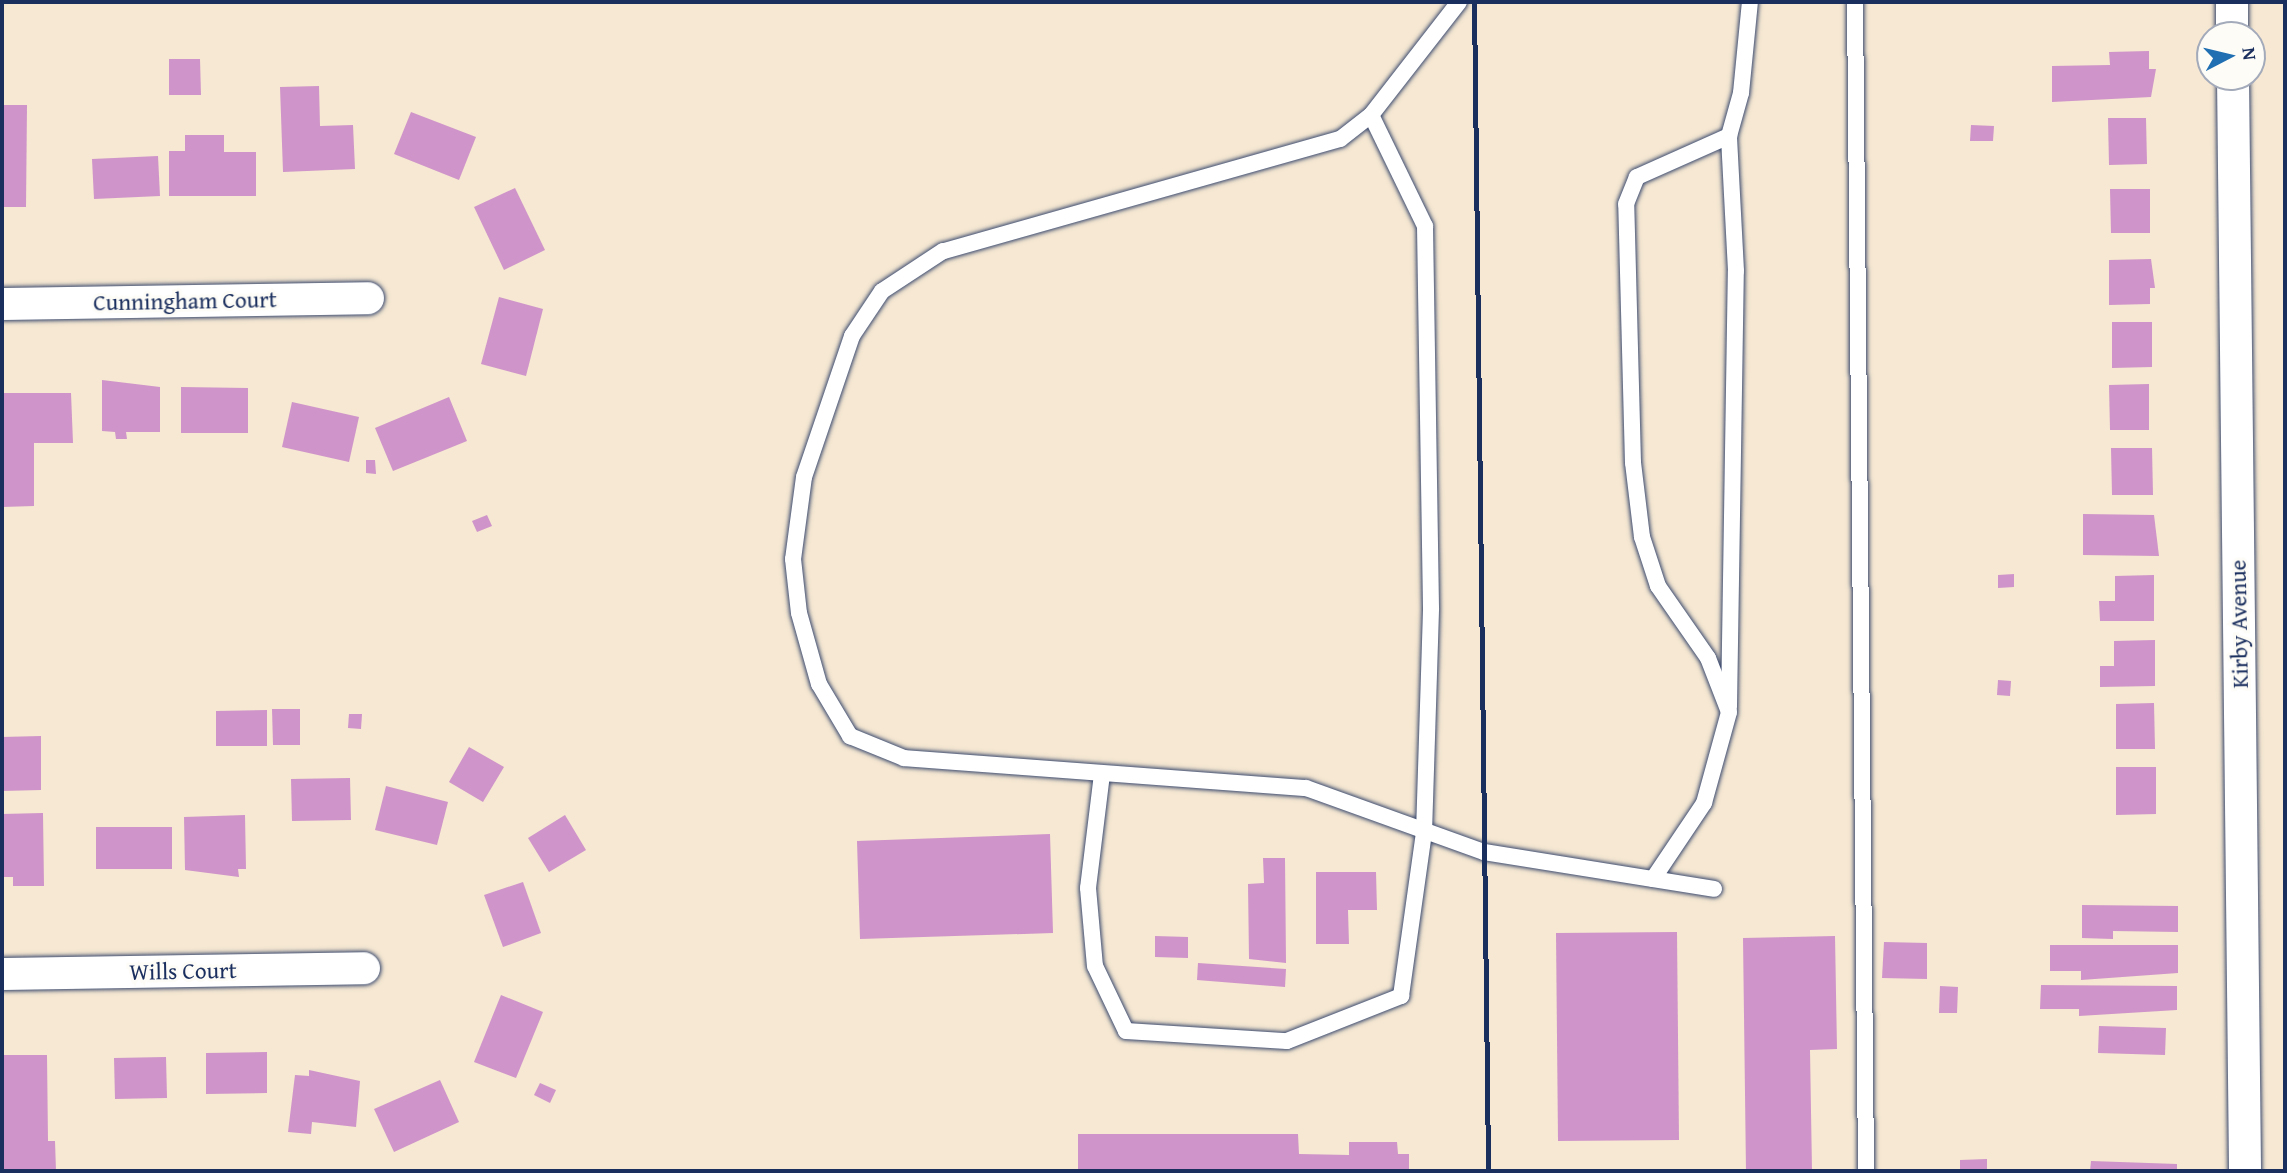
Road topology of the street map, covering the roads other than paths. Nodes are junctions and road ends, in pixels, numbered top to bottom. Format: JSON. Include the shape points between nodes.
{"nodes":[{"id":1,"x":1460,"y":2,"type":"edge"},
{"id":2,"x":1750,"y":2,"type":"edge"},
{"id":3,"x":1855,"y":2,"type":"edge"},
{"id":4,"x":2232,"y":2,"type":"edge"},
{"id":5,"x":2232,"y":21,"type":"edge"},
{"id":6,"x":2232,"y":91,"type":"edge"},
{"id":7,"x":1371,"y":115,"type":"junction"},
{"id":8,"x":1728,"y":136,"type":"junction"},
{"id":9,"x":368,"y":298,"type":"dead end"},
{"id":10,"x":2,"y":304,"type":"edge"},
{"id":11,"x":1729,"y":712,"type":"junction"},
{"id":12,"x":1102,"y":774,"type":"junction"},
{"id":13,"x":1424,"y":833,"type":"junction"},
{"id":14,"x":1653,"y":879,"type":"junction"},
{"id":15,"x":1714,"y":889,"type":"dead end"},
{"id":16,"x":364,"y":968,"type":"dead end"},
{"id":17,"x":2,"y":974,"type":"edge"},
{"id":18,"x":1866,"y":1171,"type":"edge"},
{"id":19,"x":2245,"y":1171,"type":"edge"}],
"edges":[{"from":1,"to":7,"type":"lane"},
{"from":2,"to":8,"type":"lane","via":[[1741,93]]},
{"from":3,"to":18,"type":"lane"},
{"from":4,"to":5,"type":"street"},
{"from":6,"to":19,"type":"street","name":"Kirby Avenue"},
{"from":7,"to":12,"type":"lane","via":[[1340,139],[943,251],[882,291],[852,335],[804,477],[793,559],[799,613],[819,684],[849,736],[904,758]]},
{"from":7,"to":13,"type":"lane","via":[[1425,226],[1431,608]]},
{"from":8,"to":11,"type":"lane","via":[[1736,271],[1735,618]]},
{"from":8,"to":11,"type":"lane","via":[[1637,177],[1626,204],[1633,463],[1642,537],[1658,586],[1708,658]]},
{"from":9,"to":10,"type":"street","name":"Cunningham Court"},
{"from":11,"to":14,"type":"lane","via":[[1704,803]]},
{"from":12,"to":13,"type":"lane","via":[[1306,788]]},
{"from":12,"to":13,"type":"lane","via":[[1088,888],[1096,966],[1126,1031],[1287,1041],[1401,996]]},
{"from":13,"to":14,"type":"lane","via":[[1484,852]]},
{"from":14,"to":15,"type":"lane"},
{"from":16,"to":17,"type":"street","name":"Wills Court"}]}
